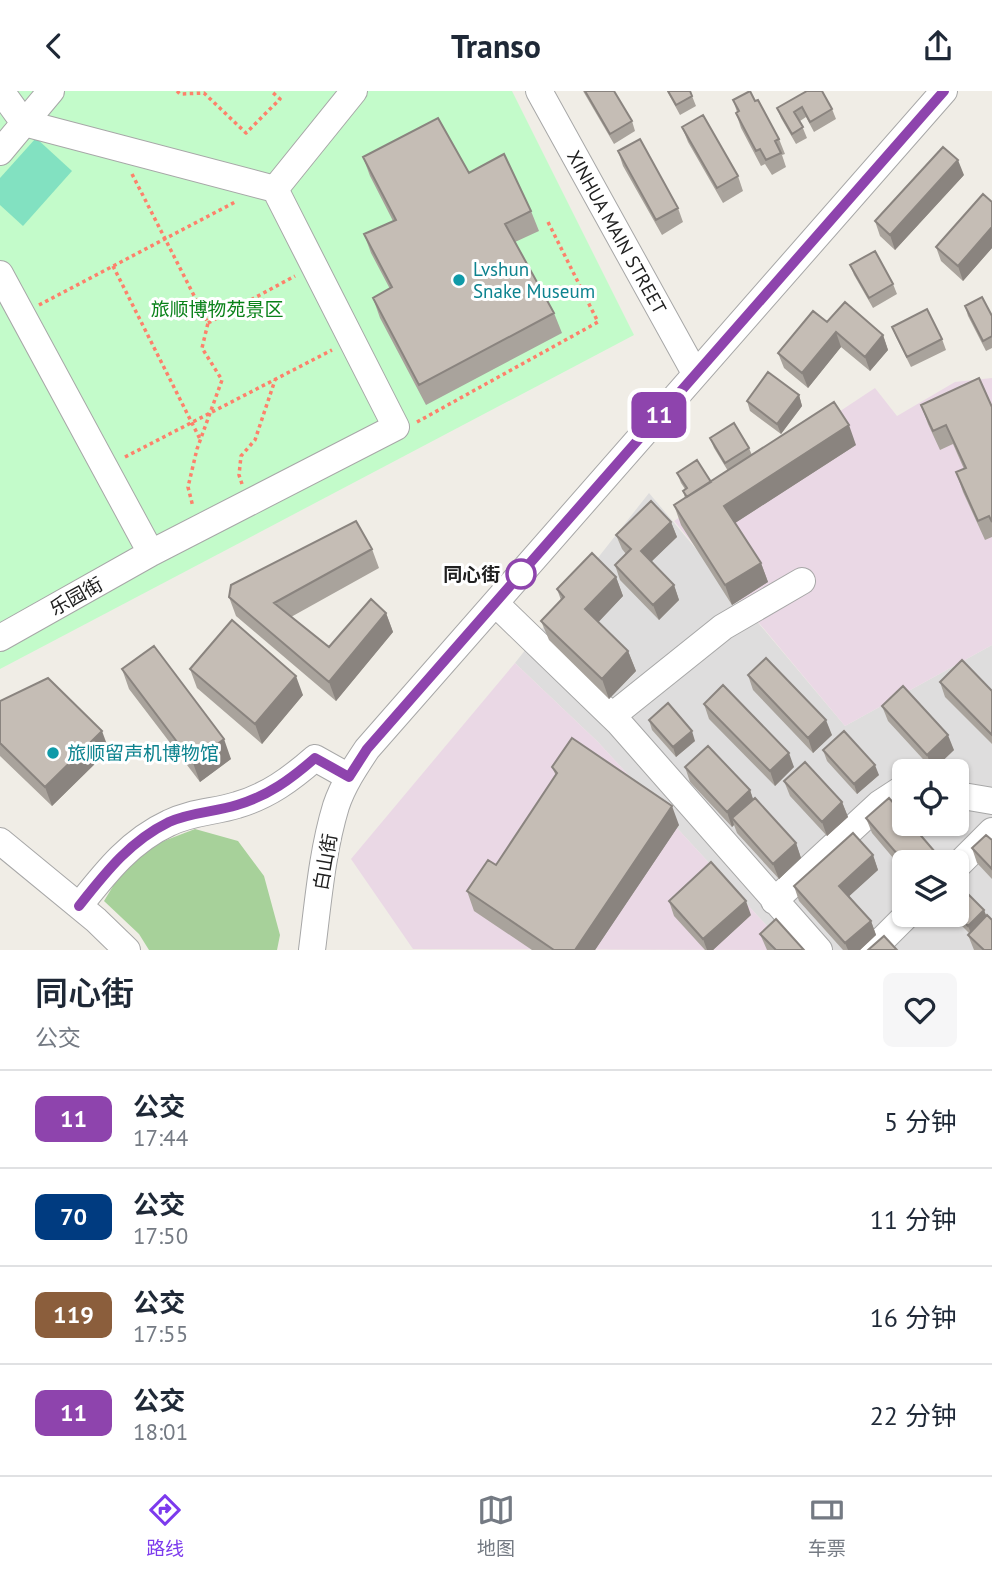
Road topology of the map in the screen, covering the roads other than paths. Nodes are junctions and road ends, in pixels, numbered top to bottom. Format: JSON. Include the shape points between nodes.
{"nodes":[{"id":1,"x":1,"y":91,"type":"edge"},
{"id":2,"x":51,"y":91,"type":"edge"},
{"id":3,"x":354,"y":91,"type":"edge"},
{"id":4,"x":539,"y":91,"type":"edge"},
{"id":5,"x":944,"y":91,"type":"edge"},
{"id":6,"x":24,"y":123,"type":"junction"},
{"id":7,"x":0,"y":152,"type":"edge"},
{"id":8,"x":270,"y":187,"type":"junction"},
{"id":9,"x":0,"y":274,"type":"edge"},
{"id":10,"x":695,"y":373,"type":"junction"},
{"id":11,"x":151,"y":553,"type":"junction"},
{"id":12,"x":802,"y":580,"type":"dead end"},
{"id":13,"x":496,"y":604,"type":"junction"},
{"id":14,"x":0,"y":638,"type":"edge"},
{"id":15,"x":612,"y":716,"type":"junction"},
{"id":16,"x":349,"y":777,"type":"junction"},
{"id":17,"x":892,"y":796,"type":"edge"},
{"id":18,"x":969,"y":797,"type":"edge"},
{"id":19,"x":992,"y":801,"type":"edge"},
{"id":20,"x":992,"y":831,"type":"edge"},
{"id":21,"x":0,"y":841,"type":"edge"},
{"id":22,"x":969,"y":854,"type":"edge"},
{"id":23,"x":775,"y":901,"type":"junction"},
{"id":24,"x":79,"y":906,"type":"junction"},
{"id":25,"x":895,"y":927,"type":"edge"},
{"id":26,"x":316,"y":948,"type":"edge"},
{"id":27,"x":127,"y":950,"type":"edge"},
{"id":28,"x":819,"y":950,"type":"edge"},
{"id":29,"x":872,"y":950,"type":"edge"}],
"edges":[{"from":1,"to":6,"type":"street"},
{"from":2,"to":6,"type":"street"},
{"from":3,"to":8,"type":"street"},
{"from":4,"to":10,"type":"street","name":"XINHUA MAIN STREET"},
{"from":5,"to":10,"type":"street","name":"白山街"},
{"from":6,"to":7,"type":"street"},
{"from":6,"to":8,"type":"street"},
{"from":8,"to":11,"type":"street","name":"乐园街","via":[[396,427]]},
{"from":9,"to":11,"type":"street"},
{"from":10,"to":13,"type":"street","name":"白山街"},
{"from":11,"to":14,"type":"street","name":"乐园街"},
{"from":12,"to":15,"type":"street","via":[[723,627]]},
{"from":13,"to":15,"type":"street"},
{"from":13,"to":16,"type":"street","name":"白山街","via":[[367,749]]},
{"from":15,"to":23,"type":"street"},
{"from":16,"to":24,"type":"street","via":[[315,758],[263,796],[171,822],[135,842]]},
{"from":16,"to":26,"type":"street","name":"白山街","via":[[327,845]]},
{"from":17,"to":23,"type":"street"},
{"from":18,"to":19,"type":"street"},
{"from":20,"to":22,"type":"street"},
{"from":21,"to":24,"type":"street"},
{"from":23,"to":28,"type":"street"},
{"from":24,"to":27,"type":"street"},
{"from":25,"to":29,"type":"street"}]}
